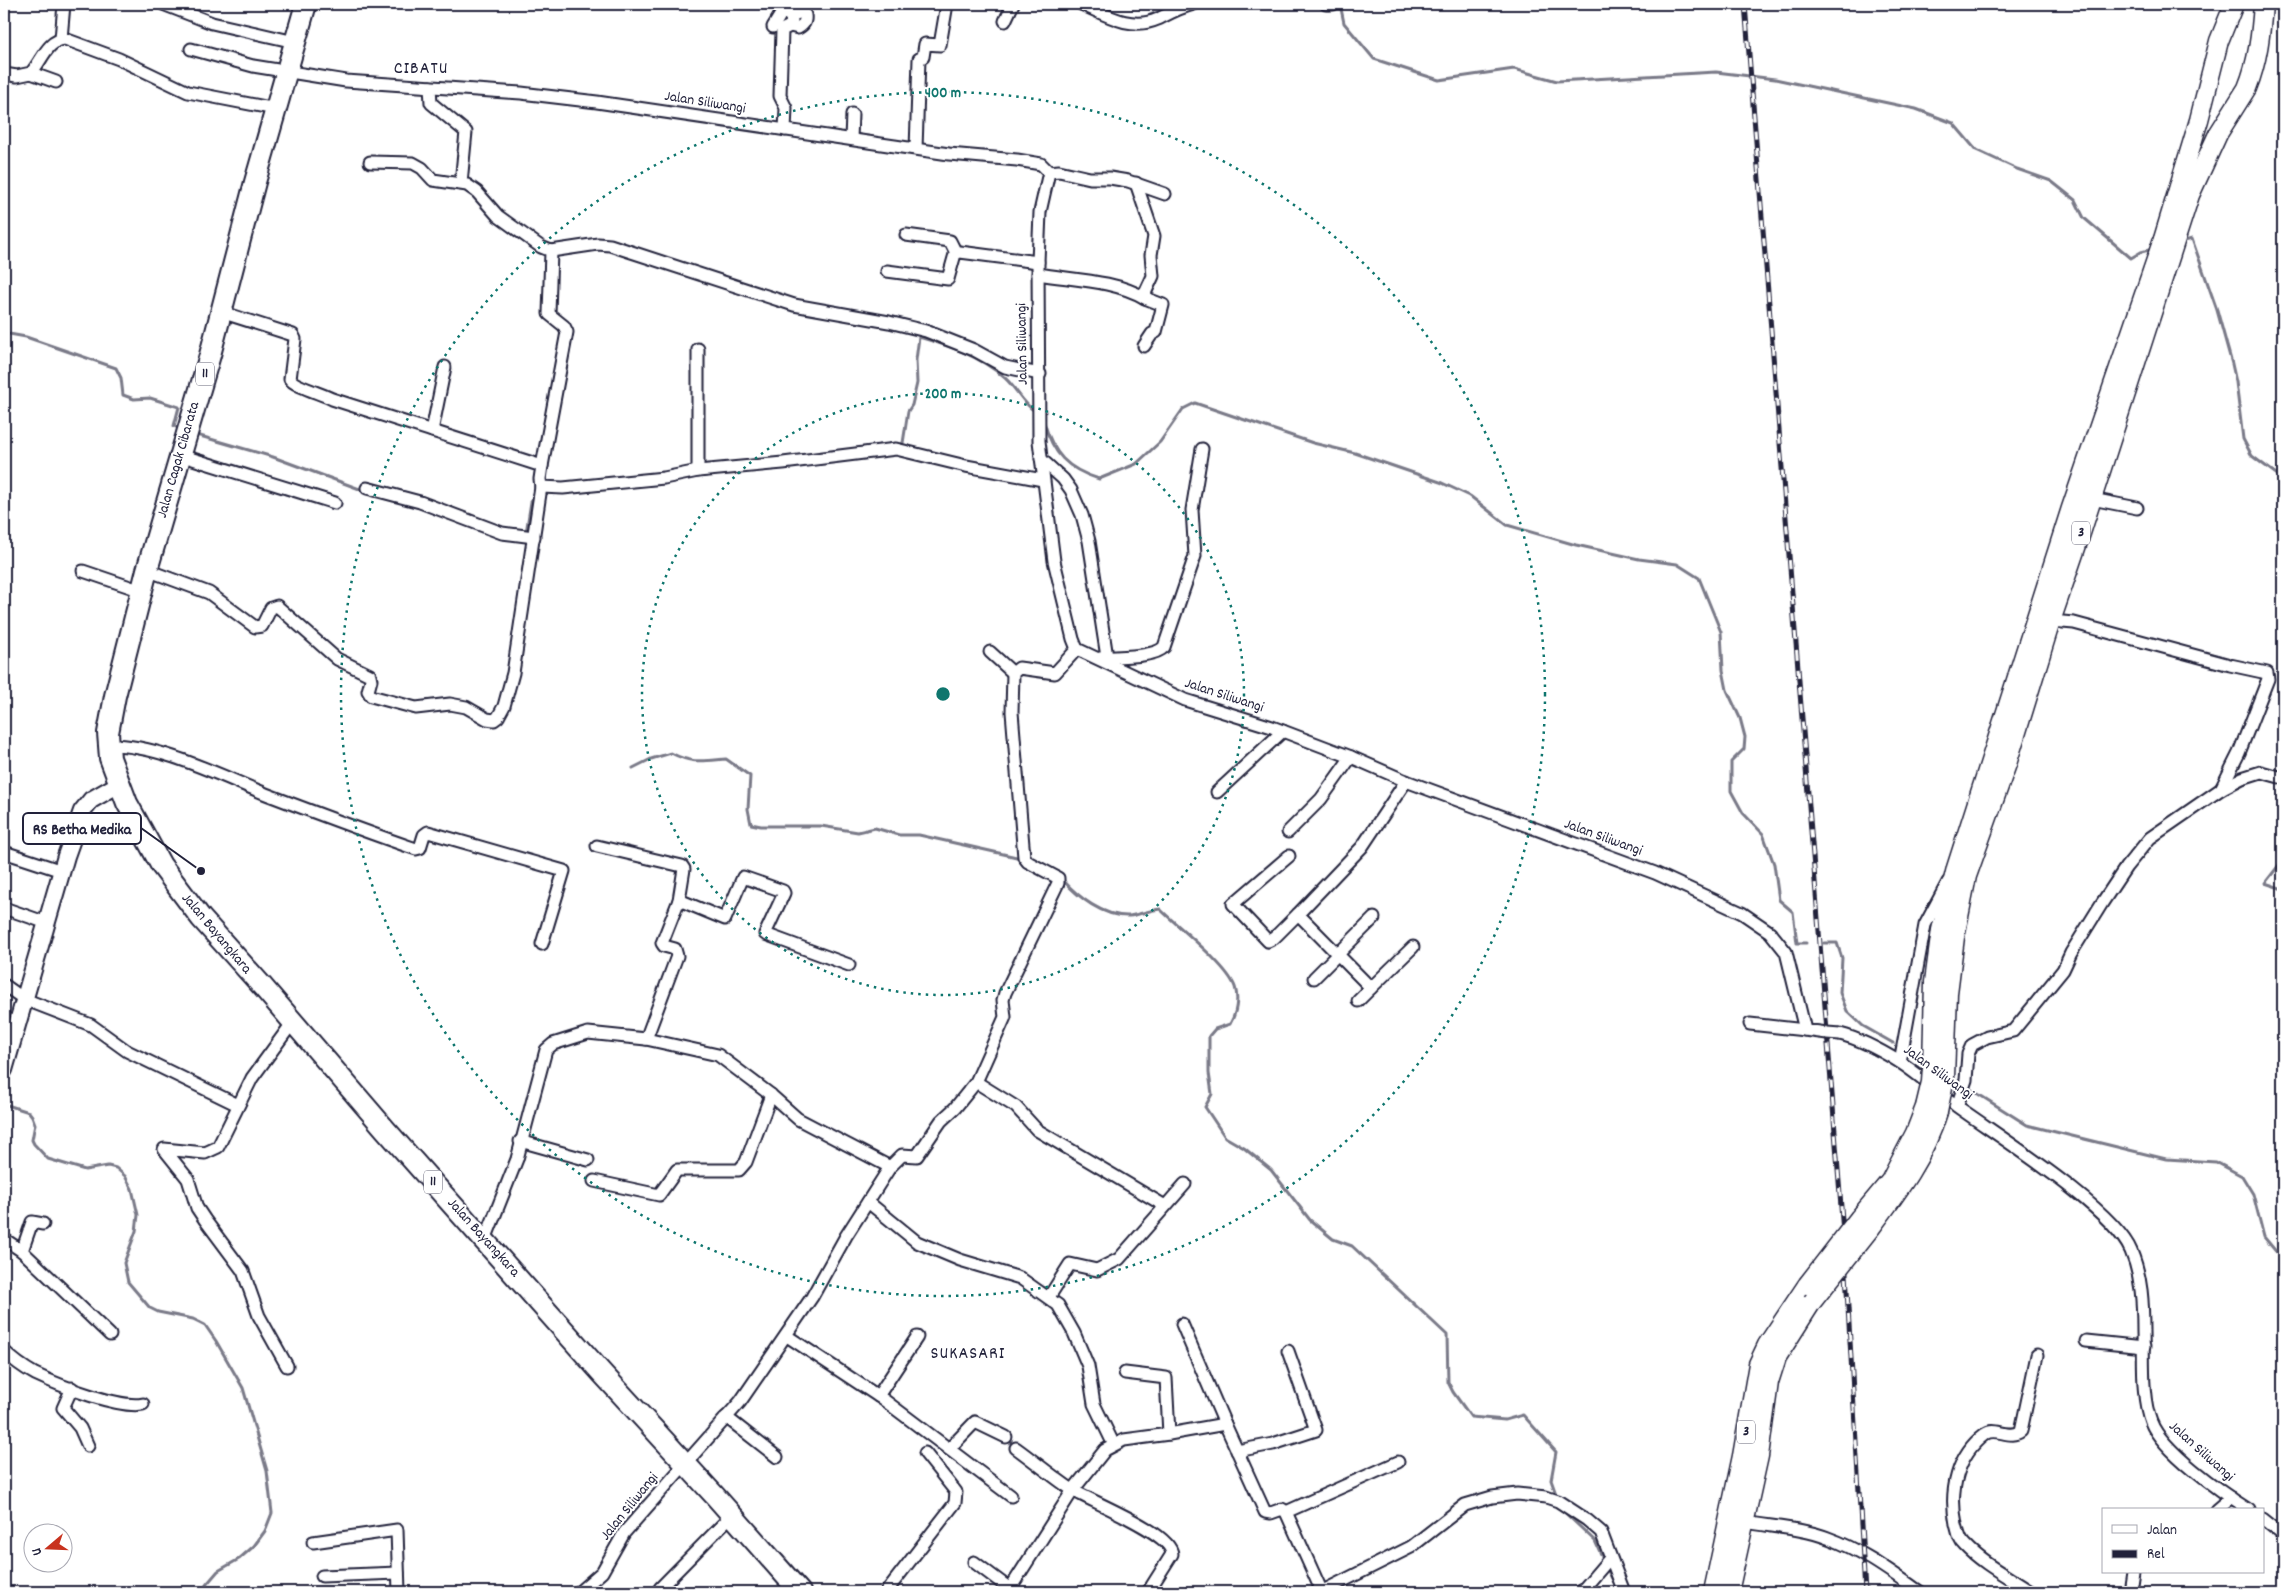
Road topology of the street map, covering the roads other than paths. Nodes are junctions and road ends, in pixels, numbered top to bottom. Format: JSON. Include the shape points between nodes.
{"nodes":[{"id":1,"x":64,"y":4,"type":"edge"},
{"id":2,"x":163,"y":4,"type":"edge"},
{"id":3,"x":306,"y":4,"type":"edge"},
{"id":4,"x":947,"y":4,"type":"edge"},
{"id":5,"x":1081,"y":4,"type":"edge"},
{"id":6,"x":1194,"y":4,"type":"edge"},
{"id":7,"x":1326,"y":4,"type":"edge"},
{"id":8,"x":1333,"y":4,"type":"edge"},
{"id":9,"x":2234,"y":4,"type":"edge"},
{"id":10,"x":2263,"y":4,"type":"edge"},
{"id":11,"x":788,"y":14,"type":"edge"},
{"id":12,"x":773,"y":27,"type":"dead end"},
{"id":13,"x":61,"y":39,"type":"junction"},
{"id":14,"x":295,"y":42,"type":"junction"},
{"id":15,"x":191,"y":49,"type":"dead end"},
{"id":16,"x":286,"y":71,"type":"junction"},
{"id":17,"x":31,"y":73,"type":"junction"},
{"id":18,"x":4,"y":74,"type":"edge"},
{"id":19,"x":56,"y":82,"type":"dead end"},
{"id":20,"x":430,"y":87,"type":"junction"},
{"id":21,"x":276,"y":109,"type":"junction"},
{"id":22,"x":852,"y":114,"type":"dead end"},
{"id":23,"x":784,"y":130,"type":"junction"},
{"id":24,"x":850,"y":139,"type":"junction"},
{"id":25,"x":916,"y":149,"type":"junction"},
{"id":26,"x":370,"y":162,"type":"dead end"},
{"id":27,"x":1048,"y":172,"type":"junction"},
{"id":28,"x":461,"y":183,"type":"junction"},
{"id":29,"x":1136,"y":183,"type":"junction"},
{"id":30,"x":1165,"y":194,"type":"dead end"},
{"id":31,"x":906,"y":235,"type":"dead end"},
{"id":32,"x":551,"y":251,"type":"junction"},
{"id":33,"x":956,"y":253,"type":"junction"},
{"id":34,"x":1038,"y":262,"type":"junction"},
{"id":35,"x":887,"y":271,"type":"dead end"},
{"id":36,"x":1038,"y":274,"type":"junction"},
{"id":37,"x":1146,"y":298,"type":"junction"},
{"id":38,"x":221,"y":312,"type":"junction"},
{"id":39,"x":1144,"y":346,"type":"dead end"},
{"id":40,"x":698,"y":349,"type":"dead end"},
{"id":41,"x":2129,"y":361,"type":"junction"},
{"id":42,"x":445,"y":367,"type":"dead end"},
{"id":43,"x":1040,"y":374,"type":"junction"},
{"id":44,"x":432,"y":431,"type":"junction"},
{"id":45,"x":1202,"y":449,"type":"dead end"},
{"id":46,"x":180,"y":455,"type":"junction"},
{"id":47,"x":1041,"y":459,"type":"junction"},
{"id":48,"x":542,"y":466,"type":"junction"},
{"id":49,"x":698,"y":471,"type":"junction"},
{"id":50,"x":1043,"y":480,"type":"junction"},
{"id":51,"x":541,"y":487,"type":"junction"},
{"id":52,"x":367,"y":488,"type":"dead end"},
{"id":53,"x":2092,"y":499,"type":"junction"},
{"id":54,"x":335,"y":503,"type":"dead end"},
{"id":55,"x":2137,"y":508,"type":"dead end"},
{"id":56,"x":534,"y":537,"type":"junction"},
{"id":57,"x":147,"y":570,"type":"junction"},
{"id":58,"x":83,"y":571,"type":"dead end"},
{"id":59,"x":142,"y":591,"type":"junction"},
{"id":60,"x":2051,"y":620,"type":"junction"},
{"id":61,"x":1078,"y":649,"type":"junction"},
{"id":62,"x":990,"y":652,"type":"dead end"},
{"id":63,"x":1103,"y":658,"type":"junction"},
{"id":64,"x":1013,"y":673,"type":"junction"},
{"id":65,"x":1283,"y":732,"type":"junction"},
{"id":66,"x":108,"y":745,"type":"junction"},
{"id":67,"x":1351,"y":757,"type":"junction"},
{"id":68,"x":2283,"y":778,"type":"edge"},
{"id":69,"x":1406,"y":781,"type":"junction"},
{"id":70,"x":119,"y":784,"type":"junction"},
{"id":71,"x":2222,"y":789,"type":"junction"},
{"id":72,"x":1217,"y":792,"type":"dead end"},
{"id":73,"x":1288,"y":832,"type":"dead end"},
{"id":74,"x":597,"y":846,"type":"dead end"},
{"id":75,"x":4,"y":852,"type":"edge"},
{"id":76,"x":1289,"y":856,"type":"dead end"},
{"id":77,"x":1956,"y":868,"type":"junction"},
{"id":78,"x":62,"y":871,"type":"junction"},
{"id":79,"x":678,"y":900,"type":"junction"},
{"id":80,"x":4,"y":908,"type":"edge"},
{"id":81,"x":1298,"y":914,"type":"junction"},
{"id":82,"x":1374,"y":918,"type":"dead end"},
{"id":83,"x":46,"y":923,"type":"junction"},
{"id":84,"x":542,"y":944,"type":"dead end"},
{"id":85,"x":1413,"y":947,"type":"dead end"},
{"id":86,"x":1338,"y":954,"type":"junction"},
{"id":87,"x":849,"y":965,"type":"dead end"},
{"id":88,"x":1314,"y":978,"type":"dead end"},
{"id":89,"x":4,"y":985,"type":"edge"},
{"id":90,"x":1371,"y":988,"type":"junction"},
{"id":91,"x":24,"y":999,"type":"junction"},
{"id":92,"x":1358,"y":1001,"type":"dead end"},
{"id":93,"x":294,"y":1022,"type":"junction"},
{"id":94,"x":1750,"y":1024,"type":"dead end"},
{"id":95,"x":1805,"y":1030,"type":"junction"},
{"id":96,"x":646,"y":1039,"type":"junction"},
{"id":97,"x":1900,"y":1062,"type":"junction"},
{"id":98,"x":4,"y":1070,"type":"edge"},
{"id":99,"x":1939,"y":1072,"type":"junction"},
{"id":100,"x":976,"y":1082,"type":"junction"},
{"id":101,"x":771,"y":1095,"type":"junction"},
{"id":102,"x":238,"y":1104,"type":"junction"},
{"id":103,"x":1958,"y":1106,"type":"junction"},
{"id":104,"x":520,"y":1141,"type":"junction"},
{"id":105,"x":588,"y":1160,"type":"dead end"},
{"id":106,"x":890,"y":1167,"type":"junction"},
{"id":107,"x":594,"y":1181,"type":"dead end"},
{"id":108,"x":1185,"y":1184,"type":"dead end"},
{"id":109,"x":868,"y":1202,"type":"junction"},
{"id":110,"x":1165,"y":1206,"type":"junction"},
{"id":111,"x":43,"y":1224,"type":"dead end"},
{"id":112,"x":4,"y":1239,"type":"edge"},
{"id":113,"x":486,"y":1240,"type":"junction"},
{"id":114,"x":22,"y":1251,"type":"junction"},
{"id":115,"x":1810,"y":1293,"type":"junction"},
{"id":116,"x":1049,"y":1297,"type":"junction"},
{"id":117,"x":1182,"y":1324,"type":"dead end"},
{"id":118,"x":110,"y":1335,"type":"dead end"},
{"id":119,"x":787,"y":1336,"type":"junction"},
{"id":120,"x":917,"y":1336,"type":"dead end"},
{"id":121,"x":2086,"y":1341,"type":"dead end"},
{"id":122,"x":2144,"y":1347,"type":"junction"},
{"id":123,"x":4,"y":1351,"type":"edge"},
{"id":124,"x":1288,"y":1351,"type":"dead end"},
{"id":125,"x":2037,"y":1355,"type":"dead end"},
{"id":126,"x":286,"y":1366,"type":"dead end"},
{"id":127,"x":1126,"y":1373,"type":"dead end"},
{"id":128,"x":72,"y":1388,"type":"junction"},
{"id":129,"x":878,"y":1396,"type":"junction"},
{"id":130,"x":143,"y":1404,"type":"dead end"},
{"id":131,"x":726,"y":1417,"type":"junction"},
{"id":132,"x":1224,"y":1424,"type":"junction"},
{"id":133,"x":1169,"y":1434,"type":"junction"},
{"id":134,"x":1006,"y":1437,"type":"dead end"},
{"id":135,"x":1113,"y":1443,"type":"junction"},
{"id":136,"x":88,"y":1446,"type":"dead end"},
{"id":137,"x":1016,"y":1448,"type":"dead end"},
{"id":138,"x":949,"y":1449,"type":"junction"},
{"id":139,"x":1237,"y":1451,"type":"junction"},
{"id":140,"x":925,"y":1453,"type":"dead end"},
{"id":141,"x":777,"y":1457,"type":"dead end"},
{"id":142,"x":1398,"y":1462,"type":"dead end"},
{"id":143,"x":685,"y":1463,"type":"junction"},
{"id":144,"x":1073,"y":1490,"type":"junction"},
{"id":145,"x":1011,"y":1496,"type":"dead end"},
{"id":146,"x":2230,"y":1498,"type":"junction"},
{"id":147,"x":2219,"y":1508,"type":"edge"},
{"id":148,"x":2246,"y":1508,"type":"edge"},
{"id":149,"x":1286,"y":1512,"type":"junction"},
{"id":150,"x":732,"y":1515,"type":"junction"},
{"id":151,"x":2264,"y":1520,"type":"edge"},
{"id":152,"x":1745,"y":1522,"type":"junction"},
{"id":153,"x":2283,"y":1535,"type":"edge"},
{"id":154,"x":313,"y":1542,"type":"dead end"},
{"id":155,"x":1610,"y":1558,"type":"junction"},
{"id":156,"x":974,"y":1562,"type":"dead end"},
{"id":157,"x":398,"y":1573,"type":"junction"},
{"id":158,"x":2133,"y":1574,"type":"edge"},
{"id":159,"x":322,"y":1576,"type":"dead end"},
{"id":160,"x":585,"y":1591,"type":"edge"},
{"id":161,"x":661,"y":1591,"type":"edge"},
{"id":162,"x":1011,"y":1591,"type":"edge"},
{"id":163,"x":399,"y":1592,"type":"edge"},
{"id":164,"x":800,"y":1592,"type":"edge"},
{"id":165,"x":886,"y":1592,"type":"edge"},
{"id":166,"x":1148,"y":1592,"type":"edge"},
{"id":167,"x":1321,"y":1592,"type":"edge"},
{"id":168,"x":1581,"y":1592,"type":"edge"},
{"id":169,"x":1624,"y":1592,"type":"edge"},
{"id":170,"x":1713,"y":1592,"type":"edge"},
{"id":171,"x":1729,"y":1592,"type":"edge"},
{"id":172,"x":1920,"y":1592,"type":"edge"},
{"id":173,"x":2031,"y":1592,"type":"edge"},
{"id":174,"x":2130,"y":1592,"type":"edge"}],
"edges":[{"from":1,"to":13,"type":"street"},
{"from":2,"to":14,"type":"street","via":[[212,23]]},
{"from":3,"to":14,"type":"highway","name":"Jalan Cagak Cibarata","number":"11"},
{"from":4,"to":25,"type":"street","via":[[940,45],[925,44],[923,57],[919,59]]},
{"from":5,"to":6,"type":"street","via":[[1131,24],[1150,22]]},
{"from":7,"to":8,"type":"street"},
{"from":9,"to":41,"type":"main road","number":"3","via":[[2219,41]]},
{"from":10,"to":41,"type":"main road","number":"3","via":[[2252,76],[2205,158]]},
{"from":11,"to":12,"type":"street","via":[[781,14]]},
{"from":11,"to":23,"type":"street","via":[[782,30],[780,69],[780,100],[786,108]]},
{"from":13,"to":17,"type":"street","via":[[47,49]]},
{"from":13,"to":21,"type":"street","via":[[96,49],[188,92]]},
{"from":14,"to":16,"type":"highway","name":"Jalan Cagak Cibarata","number":"11"},
{"from":15,"to":16,"type":"street","name":"Jalan Siliwangi","via":[[253,66]]},
{"from":16,"to":20,"type":"street","name":"Jalan Siliwangi","via":[[346,81]]},
{"from":16,"to":21,"type":"highway","name":"Jalan Cagak Cibarata","number":"11"},
{"from":17,"to":18,"type":"street"},
{"from":17,"to":19,"type":"street"},
{"from":20,"to":23,"type":"street","name":"Jalan Siliwangi","via":[[597,102]]},
{"from":20,"to":28,"type":"street","via":[[431,103],[462,128],[467,136]]},
{"from":21,"to":38,"type":"highway","name":"Jalan Cagak Cibarata","number":"11"},
{"from":22,"to":24,"type":"street"},
{"from":23,"to":24,"type":"street","name":"Jalan Siliwangi"},
{"from":24,"to":25,"type":"street","name":"Jalan Siliwangi"},
{"from":25,"to":27,"type":"street","name":"Jalan Siliwangi","via":[[1041,164]]},
{"from":26,"to":28,"type":"street","via":[[413,163],[433,180]]},
{"from":27,"to":29,"type":"street"},
{"from":27,"to":34,"type":"street","name":"Jalan Siliwangi","via":[[1040,212]]},
{"from":28,"to":32,"type":"street","via":[[477,192],[498,216]]},
{"from":29,"to":30,"type":"street"},
{"from":29,"to":37,"type":"street","via":[[1154,236],[1151,255],[1153,276]]},
{"from":31,"to":33,"type":"street","via":[[950,240]]},
{"from":32,"to":43,"type":"street","via":[[610,245],[794,305],[926,331],[974,350],[1005,367]]},
{"from":32,"to":48,"type":"street","via":[[548,314],[567,332]]},
{"from":33,"to":34,"type":"street"},
{"from":33,"to":35,"type":"street","via":[[950,276],[946,279]]},
{"from":34,"to":36,"type":"street","name":"Jalan Siliwangi"},
{"from":36,"to":37,"type":"street","via":[[1131,290]]},
{"from":36,"to":43,"type":"street","name":"Jalan Siliwangi"},
{"from":37,"to":39,"type":"street","via":[[1163,304],[1156,332]]},
{"from":38,"to":44,"type":"street","via":[[293,335],[296,339],[290,379],[293,383]]},
{"from":38,"to":46,"type":"highway","name":"Jalan Cagak Cibarata","number":"11"},
{"from":40,"to":49,"type":"street"},
{"from":41,"to":53,"type":"main road","number":"3"},
{"from":41,"to":77,"type":"main road","number":"3","via":[[2071,508]]},
{"from":42,"to":44,"type":"street"},
{"from":43,"to":47,"type":"street","name":"Jalan Siliwangi"},
{"from":44,"to":48,"type":"street"},
{"from":45,"to":63,"type":"street","via":[[1192,510],[1194,556],[1164,647],[1148,654]]},
{"from":46,"to":54,"type":"street"},
{"from":46,"to":57,"type":"highway","name":"Jalan Cagak Cibarata","number":"11"},
{"from":47,"to":50,"type":"street","name":"Jalan Siliwangi"},
{"from":47,"to":63,"type":"street","via":[[1063,479],[1082,515],[1089,541]]},
{"from":48,"to":51,"type":"street"},
{"from":49,"to":50,"type":"street","via":[[896,449]]},
{"from":49,"to":51,"type":"street","via":[[664,478],[563,488]]},
{"from":50,"to":61,"type":"street","name":"Jalan Siliwangi","via":[[1054,561],[1070,631]]},
{"from":51,"to":56,"type":"street"},
{"from":52,"to":56,"type":"street","via":[[420,502],[497,532]]},
{"from":53,"to":55,"type":"street"},
{"from":53,"to":60,"type":"main road","number":"3"},
{"from":56,"to":57,"type":"street","via":[[513,673],[504,706],[494,720],[458,705],[416,708],[372,696],[368,692],[370,675],[337,659],[277,606],[271,608],[262,626],[255,627],[209,593]]},
{"from":57,"to":59,"type":"highway","name":"Jalan Cagak Cibarata","number":"11"},
{"from":58,"to":59,"type":"street"},
{"from":59,"to":66,"type":"highway","name":"Jalan Cagak Cibarata","number":"11","via":[[115,696]]},
{"from":60,"to":71,"type":"street","via":[[2074,623],[2230,666],[2267,672],[2268,679]]},
{"from":60,"to":99,"type":"main road","number":"3","via":[[2007,764],[1967,876],[1955,937]]},
{"from":61,"to":63,"type":"street","name":"Jalan Siliwangi"},
{"from":61,"to":64,"type":"street","via":[[1055,673],[1019,668]]},
{"from":62,"to":64,"type":"street"},
{"from":63,"to":65,"type":"street","name":"Jalan Siliwangi","via":[[1154,687],[1185,700]]},
{"from":64,"to":100,"type":"street","via":[[1012,720],[1024,857],[1058,878],[1058,883],[1005,993],[1005,1017]]},
{"from":65,"to":67,"type":"street","name":"Jalan Siliwangi"},
{"from":65,"to":72,"type":"street"},
{"from":66,"to":70,"type":"highway","name":"Jalan Bayangkara","number":"11"},
{"from":66,"to":84,"type":"street","via":[[137,746],[199,767],[416,850],[428,832],[564,871]]},
{"from":67,"to":69,"type":"street","name":"Jalan Siliwangi"},
{"from":67,"to":73,"type":"street","via":[[1321,798]]},
{"from":68,"to":71,"type":"street","via":[[2261,772]]},
{"from":69,"to":81,"type":"street","via":[[1362,847]]},
{"from":69,"to":95,"type":"street","name":"Jalan Siliwangi","via":[[1655,873],[1750,918],[1770,932],[1786,952]]},
{"from":70,"to":78,"type":"street","via":[[84,807]]},
{"from":70,"to":93,"type":"highway","name":"Jalan Bayangkara","number":"11","via":[[146,840],[173,882],[212,932]]},
{"from":71,"to":103,"type":"street","via":[[2158,831],[2144,844],[2102,903],[2063,970],[2013,1031],[1987,1037],[1972,1046]]},
{"from":74,"to":79,"type":"street","via":[[682,866]]},
{"from":75,"to":78,"type":"street"},
{"from":76,"to":81,"type":"street","via":[[1233,904],[1268,941]]},
{"from":77,"to":97,"type":"street","via":[[1925,926]]},
{"from":77,"to":99,"type":"main road","number":"3","via":[[1941,930],[1934,982]]},
{"from":78,"to":83,"type":"street"},
{"from":79,"to":87,"type":"street","via":[[725,919],[743,877],[783,891],[766,934]]},
{"from":79,"to":96,"type":"street","via":[[662,943],[675,949],[677,956]]},
{"from":80,"to":83,"type":"street"},
{"from":81,"to":86,"type":"street"},
{"from":82,"to":86,"type":"street"},
{"from":83,"to":91,"type":"street"},
{"from":85,"to":90,"type":"street"},
{"from":86,"to":88,"type":"street"},
{"from":86,"to":90,"type":"street"},
{"from":89,"to":91,"type":"street"},
{"from":90,"to":92,"type":"street"},
{"from":91,"to":98,"type":"street"},
{"from":91,"to":102,"type":"street","via":[[90,1025],[127,1051]]},
{"from":93,"to":102,"type":"street","via":[[252,1078]]},
{"from":93,"to":113,"type":"highway","name":"Jalan Bayangkara","number":"11"},
{"from":94,"to":95,"type":"street"},
{"from":95,"to":97,"type":"street","name":"Jalan Siliwangi","bridge":true,"via":[[1840,1034]]},
{"from":96,"to":101,"type":"street","via":[[718,1055]]},
{"from":96,"to":104,"type":"street","via":[[588,1033],[549,1047]]},
{"from":97,"to":103,"type":"street","name":"Jalan Siliwangi"},
{"from":99,"to":115,"type":"main road","number":"3","bridge":true,"via":[[1932,1082],[1931,1109],[1865,1224]]},
{"from":100,"to":106,"type":"street","via":[[956,1108],[941,1120],[917,1156],[902,1155]]},
{"from":100,"to":110,"type":"street","via":[[1016,1107],[1037,1130]]},
{"from":101,"to":106,"type":"street","via":[[798,1119]]},
{"from":101,"to":107,"type":"street","via":[[746,1162],[739,1170],[677,1170],[658,1195]]},
{"from":102,"to":126,"type":"street","via":[[218,1146],[211,1152],[164,1149],[188,1180],[198,1208],[243,1271],[259,1316]]},
{"from":103,"to":122,"type":"street","name":"Jalan Siliwangi","via":[[2082,1198],[2121,1234],[2139,1272]]},
{"from":104,"to":105,"type":"street"},
{"from":104,"to":113,"type":"street"},
{"from":106,"to":109,"type":"street","name":"Jalan Siliwangi"},
{"from":108,"to":110,"type":"street"},
{"from":109,"to":116,"type":"street","via":[[917,1242],[960,1260],[1020,1278]]},
{"from":109,"to":119,"type":"street","name":"Jalan Siliwangi"},
{"from":110,"to":116,"type":"street","via":[[1119,1259],[1097,1270],[1070,1264]]},
{"from":111,"to":114,"type":"street","via":[[32,1222]]},
{"from":112,"to":114,"type":"street"},
{"from":113,"to":143,"type":"highway","name":"Jalan Bayangkara","number":"11","via":[[600,1372]]},
{"from":114,"to":118,"type":"street"},
{"from":115,"to":152,"type":"main road","number":"3","via":[[1777,1357],[1769,1382],[1759,1456]]},
{"from":115,"to":170,"type":"main road","number":"3","via":[[1767,1345],[1758,1364]]},
{"from":116,"to":135,"type":"street","via":[[1058,1305],[1074,1333],[1091,1376],[1096,1410]]},
{"from":117,"to":132,"type":"street"},
{"from":119,"to":129,"type":"street"},
{"from":119,"to":131,"type":"street","name":"Jalan Siliwangi"},
{"from":120,"to":129,"type":"street"},
{"from":121,"to":122,"type":"street"},
{"from":122,"to":146,"type":"street","name":"Jalan Siliwangi","via":[[2148,1413],[2154,1430],[2180,1457]]},
{"from":123,"to":128,"type":"street","via":[[35,1374]]},
{"from":124,"to":139,"type":"street","via":[[1316,1430]]},
{"from":125,"to":173,"type":"street","via":[[2021,1431],[2014,1435],[1993,1432],[1984,1435],[1961,1461],[1953,1495],[1953,1512],[1965,1545],[2000,1573]]},
{"from":127,"to":133,"type":"street","via":[[1167,1380]]},
{"from":128,"to":130,"type":"street","via":[[119,1404]]},
{"from":128,"to":136,"type":"street","via":[[63,1408],[80,1428]]},
{"from":129,"to":138,"type":"street"},
{"from":131,"to":141,"type":"street"},
{"from":131,"to":143,"type":"street","name":"Jalan Siliwangi"},
{"from":132,"to":133,"type":"street"},
{"from":132,"to":139,"type":"street"},
{"from":133,"to":135,"type":"street"},
{"from":134,"to":138,"type":"street","via":[[975,1422]]},
{"from":135,"to":144,"type":"street"},
{"from":137,"to":144,"type":"street"},
{"from":138,"to":145,"type":"street"},
{"from":139,"to":149,"type":"street","via":[[1265,1512],[1282,1509]]},
{"from":140,"to":165,"type":"street","via":[[957,1497]]},
{"from":142,"to":149,"type":"street"},
{"from":143,"to":150,"type":"highway","name":"Jalan Bayangkara","number":"11"},
{"from":143,"to":160,"type":"street","name":"Jalan Siliwangi","via":[[624,1534],[602,1572]]},
{"from":144,"to":162,"type":"street"},
{"from":144,"to":166,"type":"street","via":[[1142,1526],[1171,1548],[1172,1554]]},
{"from":146,"to":147,"type":"street"},
{"from":146,"to":148,"type":"street","name":"Jalan Siliwangi"},
{"from":149,"to":167,"type":"street"},
{"from":150,"to":161,"type":"street"},
{"from":150,"to":164,"type":"highway","name":"Jalan Bayangkara","number":"11"},
{"from":151,"to":153,"type":"street"},
{"from":152,"to":171,"type":"main road","number":"3"},
{"from":152,"to":172,"type":"street","via":[[1827,1537],[1876,1560]]},
{"from":154,"to":157,"type":"street","via":[[397,1530]]},
{"from":155,"to":167,"type":"street","via":[[1601,1532],[1588,1520],[1558,1501],[1517,1494],[1465,1505],[1411,1547]]},
{"from":155,"to":168,"type":"street"},
{"from":155,"to":169,"type":"street"},
{"from":156,"to":162,"type":"street"},
{"from":157,"to":159,"type":"street"},
{"from":157,"to":163,"type":"street"},
{"from":158,"to":174,"type":"street"}]}
